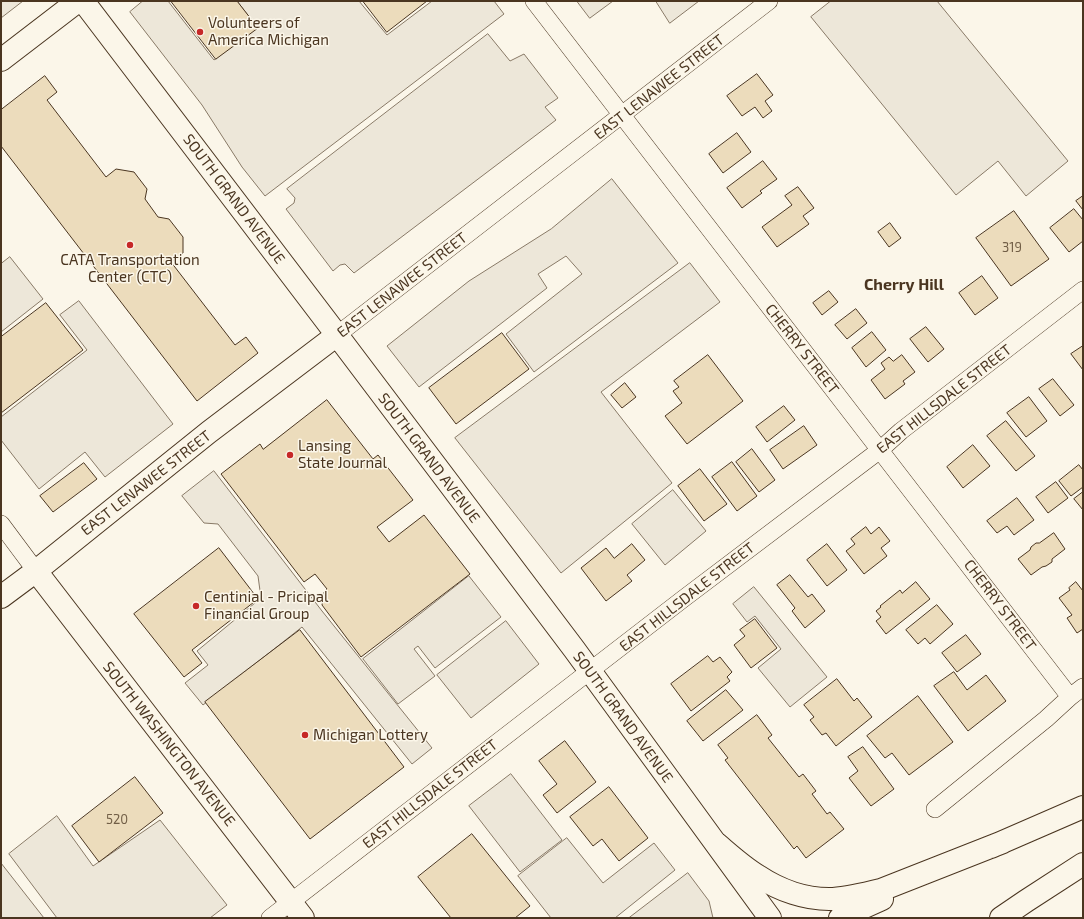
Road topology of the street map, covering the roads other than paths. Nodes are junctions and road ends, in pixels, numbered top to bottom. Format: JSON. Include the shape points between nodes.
{"nodes":[{"id":1,"x":78,"y":1,"type":"edge"},
{"id":2,"x":83,"y":1,"type":"edge"},
{"id":3,"x":534,"y":1,"type":"edge"},
{"id":4,"x":770,"y":1,"type":"edge"},
{"id":5,"x":1,"y":60,"type":"edge"},
{"id":6,"x":622,"y":115,"type":"junction"},
{"id":7,"x":1083,"y":290,"type":"edge"},
{"id":8,"x":337,"y":335,"type":"junction"},
{"id":9,"x":880,"y":450,"type":"junction"},
{"id":10,"x":1,"y":524,"type":"edge"},
{"id":11,"x":36,"y":571,"type":"junction"},
{"id":12,"x":1,"y":597,"type":"edge"},
{"id":13,"x":590,"y":671,"type":"junction"},
{"id":14,"x":1077,"y":692,"type":"edge"},
{"id":15,"x":1083,"y":807,"type":"edge"},
{"id":16,"x":936,"y":809,"type":"dead end"},
{"id":17,"x":1003,"y":842,"type":"junction"},
{"id":18,"x":717,"y":844,"type":"junction"},
{"id":19,"x":1083,"y":864,"type":"edge"},
{"id":20,"x":1083,"y":882,"type":"edge"},
{"id":21,"x":297,"y":910,"type":"edge"},
{"id":22,"x":766,"y":915,"type":"edge"},
{"id":23,"x":270,"y":918,"type":"edge"},
{"id":24,"x":840,"y":918,"type":"edge"},
{"id":25,"x":1001,"y":918,"type":"edge"},
{"id":26,"x":1024,"y":918,"type":"edge"}],
"edges":[{"from":1,"to":5,"type":"main road"},
{"from":2,"to":8,"type":"main road","name":"SOUTH GRAND AVENUE"},
{"from":3,"to":6,"type":"street","name":"CHERRY STREET"},
{"from":4,"to":6,"type":"street","name":"EAST LENAWEE STREET"},
{"from":6,"to":8,"type":"street","name":"EAST LENAWEE STREET"},
{"from":6,"to":9,"type":"street","name":"CHERRY STREET"},
{"from":7,"to":9,"type":"street","name":"EAST HILLSDALE STREET"},
{"from":8,"to":11,"type":"main road","name":"EAST LENAWEE STREET","via":[[209,432]]},
{"from":8,"to":13,"type":"main road","name":"SOUTH GRAND AVENUE"},
{"from":9,"to":13,"type":"street","name":"EAST HILLSDALE STREET"},
{"from":9,"to":14,"type":"street","name":"CHERRY STREET"},
{"from":10,"to":11,"type":"street"},
{"from":11,"to":12,"type":"main road","name":"EAST LENAWEE STREET"},
{"from":11,"to":21,"type":"main road","name":"SOUTH WASHINGTON AVENUE"},
{"from":13,"to":18,"type":"main road","name":"SOUTH GRAND AVENUE"},
{"from":13,"to":21,"type":"street","name":"EAST HILLSDALE STREET"},
{"from":14,"to":16,"type":"street"},
{"from":15,"to":17,"type":"main road"},
{"from":17,"to":18,"type":"main road","via":[[881,890],[833,899],[805,896],[779,888],[758,876]]},
{"from":17,"to":24,"type":"main road"},
{"from":18,"to":22,"type":"main road","name":"SOUTH GRAND AVENUE"},
{"from":19,"to":25,"type":"main road"},
{"from":20,"to":26,"type":"main road"},
{"from":21,"to":23,"type":"street","name":"EAST HILLSDALE STREET"}]}
